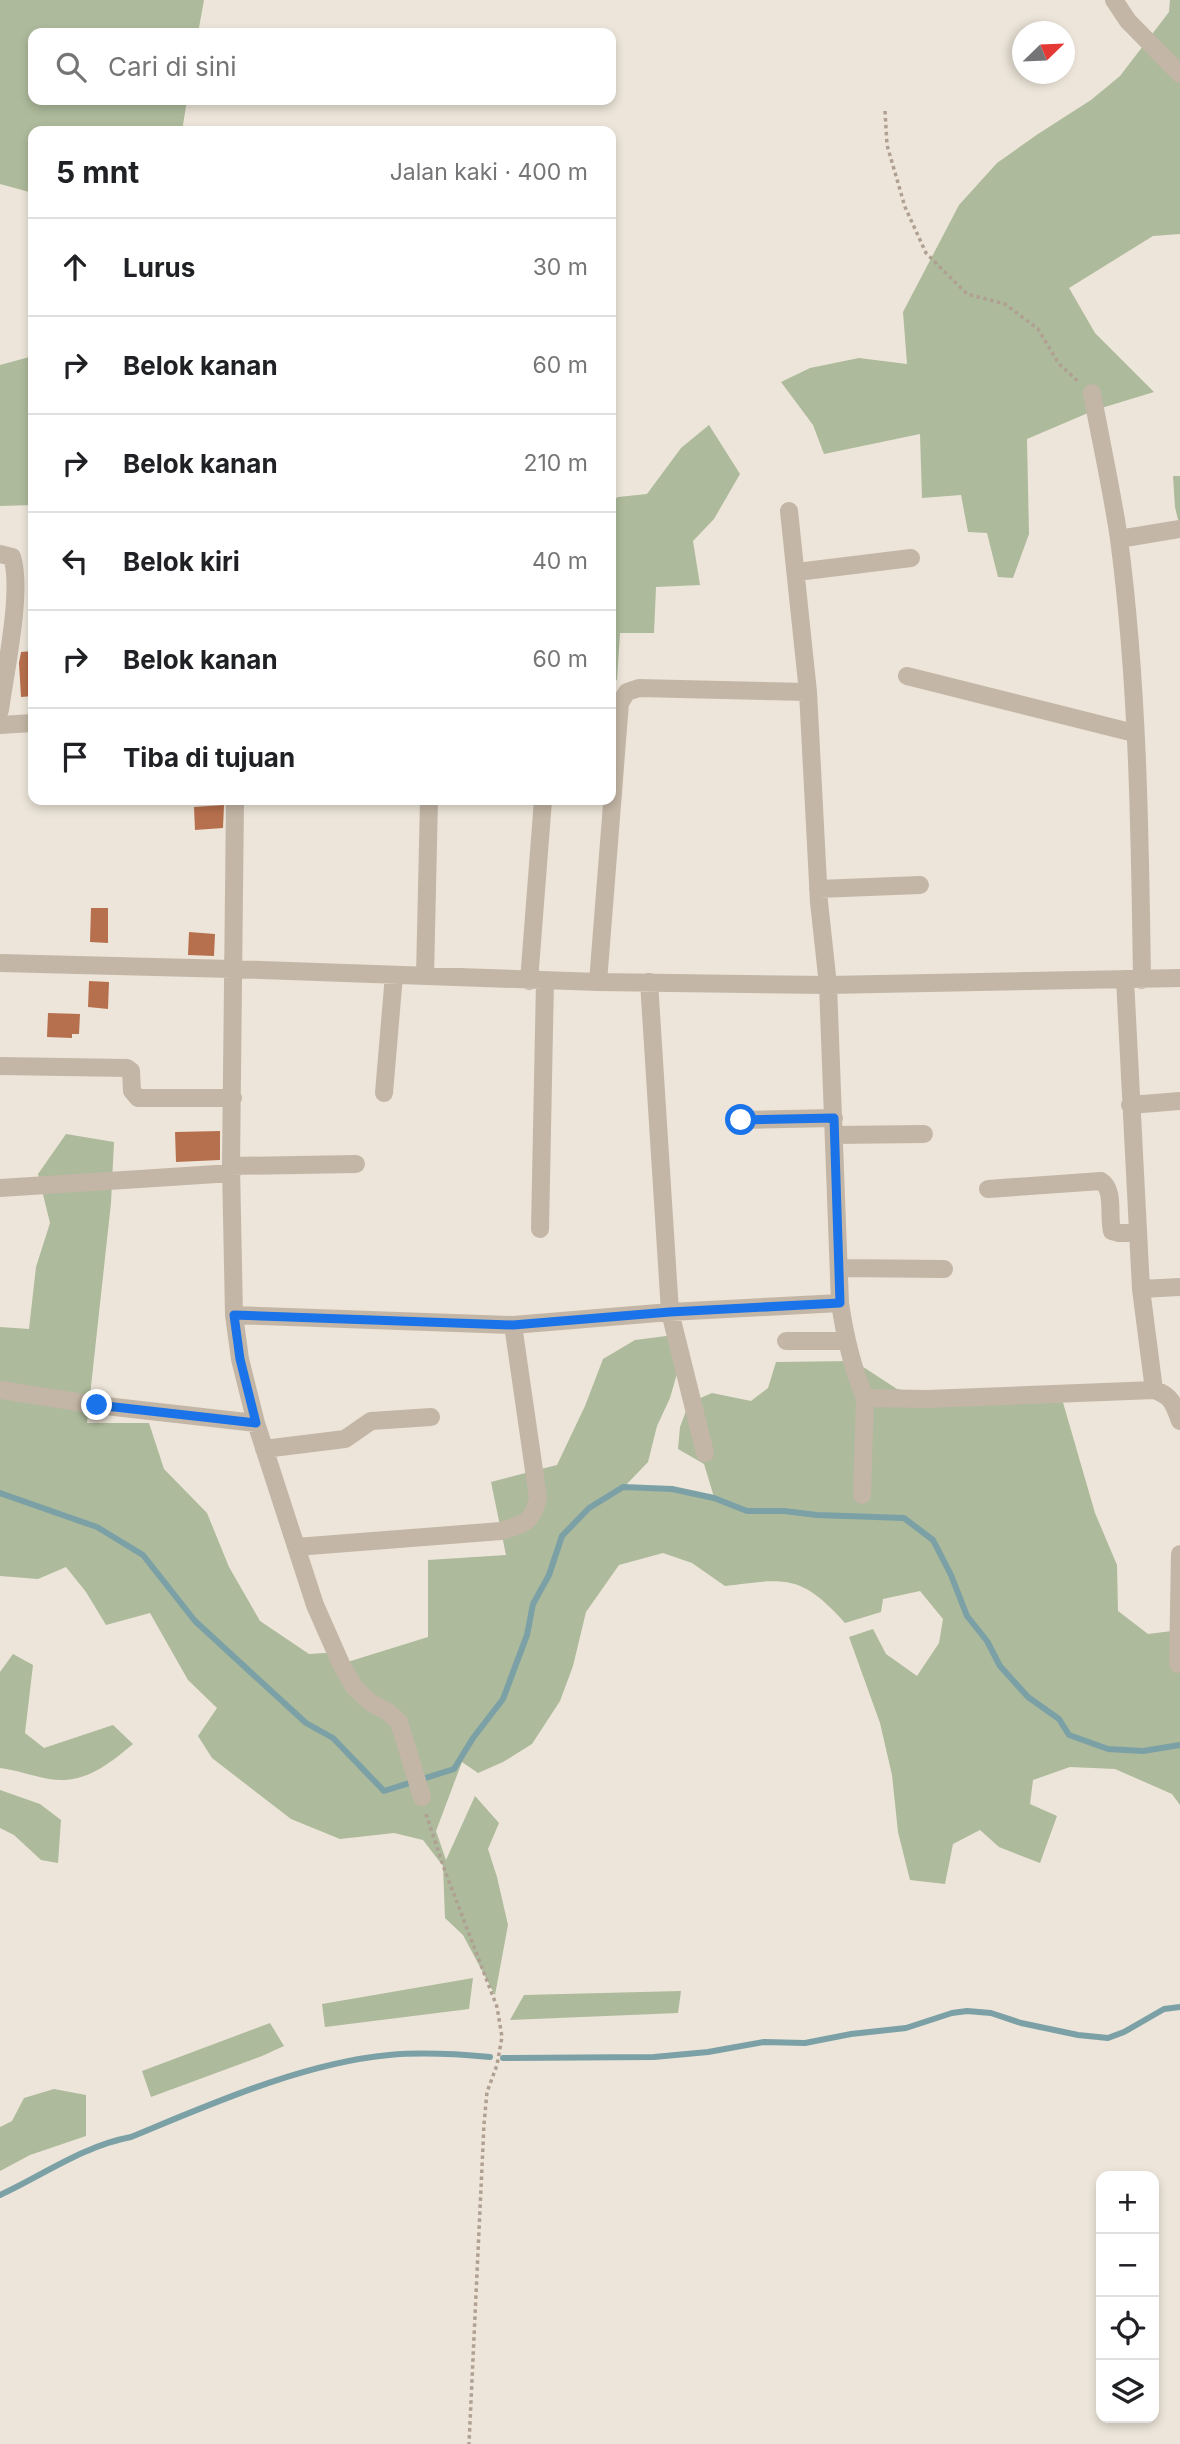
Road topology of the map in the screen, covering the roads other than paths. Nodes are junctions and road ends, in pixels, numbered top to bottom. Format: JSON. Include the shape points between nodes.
{"nodes":[{"id":1,"x":1114,"y":0,"type":"edge"},
{"id":2,"x":1180,"y":74,"type":"edge"},
{"id":3,"x":1092,"y":393,"type":"road end"},
{"id":4,"x":789,"y":511,"type":"dead end"},
{"id":5,"x":1180,"y":529,"type":"edge"},
{"id":6,"x":1119,"y":539,"type":"junction"},
{"id":7,"x":0,"y":554,"type":"edge"},
{"id":8,"x":911,"y":558,"type":"dead end"},
{"id":9,"x":797,"y":572,"type":"junction"},
{"id":10,"x":907,"y":676,"type":"dead end"},
{"id":11,"x":808,"y":692,"type":"junction"},
{"id":12,"x":0,"y":710,"type":"edge"},
{"id":13,"x":28,"y":723,"type":"edge"},
{"id":14,"x":0,"y":725,"type":"edge"},
{"id":15,"x":1134,"y":733,"type":"junction"},
{"id":16,"x":616,"y":754,"type":"edge"},
{"id":17,"x":235,"y":805,"type":"edge"},
{"id":18,"x":429,"y":805,"type":"edge"},
{"id":19,"x":544,"y":805,"type":"edge"},
{"id":20,"x":612,"y":805,"type":"edge"},
{"id":21,"x":920,"y":886,"type":"dead end"},
{"id":22,"x":818,"y":889,"type":"junction"},
{"id":23,"x":0,"y":963,"type":"edge"},
{"id":24,"x":232,"y":969,"type":"junction"},
{"id":25,"x":394,"y":975,"type":"junction"},
{"id":26,"x":425,"y":976,"type":"junction"},
{"id":27,"x":1180,"y":978,"type":"edge"},
{"id":28,"x":1133,"y":979,"type":"junction"},
{"id":29,"x":537,"y":981,"type":"junction"},
{"id":30,"x":598,"y":982,"type":"junction"},
{"id":31,"x":649,"y":982,"type":"junction"},
{"id":32,"x":828,"y":985,"type":"junction"},
{"id":33,"x":0,"y":1066,"type":"edge"},
{"id":34,"x":384,"y":1093,"type":"dead end"},
{"id":35,"x":233,"y":1098,"type":"junction"},
{"id":36,"x":1180,"y":1101,"type":"edge"},
{"id":37,"x":1130,"y":1105,"type":"junction"},
{"id":38,"x":741,"y":1120,"type":"dead end"},
{"id":39,"x":834,"y":1126,"type":"junction"},
{"id":40,"x":924,"y":1134,"type":"dead end"},
{"id":41,"x":356,"y":1164,"type":"dead end"},
{"id":42,"x":232,"y":1170,"type":"junction"},
{"id":43,"x":0,"y":1188,"type":"edge"},
{"id":44,"x":988,"y":1189,"type":"dead end"},
{"id":45,"x":540,"y":1229,"type":"dead end"},
{"id":46,"x":1137,"y":1233,"type":"junction"},
{"id":47,"x":840,"y":1268,"type":"junction"},
{"id":48,"x":944,"y":1269,"type":"dead end"},
{"id":49,"x":1180,"y":1287,"type":"edge"},
{"id":50,"x":1141,"y":1289,"type":"junction"},
{"id":51,"x":840,"y":1303,"type":"junction"},
{"id":52,"x":670,"y":1312,"type":"junction"},
{"id":53,"x":234,"y":1315,"type":"junction"},
{"id":54,"x":513,"y":1325,"type":"junction"},
{"id":55,"x":845,"y":1340,"type":"junction"},
{"id":56,"x":786,"y":1341,"type":"dead end"},
{"id":57,"x":0,"y":1390,"type":"edge"},
{"id":58,"x":1154,"y":1390,"type":"junction"},
{"id":59,"x":865,"y":1398,"type":"junction"},
{"id":60,"x":431,"y":1417,"type":"dead end"},
{"id":61,"x":1180,"y":1420,"type":"edge"},
{"id":62,"x":256,"y":1423,"type":"junction"},
{"id":63,"x":264,"y":1449,"type":"junction"},
{"id":64,"x":705,"y":1453,"type":"dead end"},
{"id":65,"x":862,"y":1495,"type":"dead end"},
{"id":66,"x":296,"y":1547,"type":"junction"},
{"id":67,"x":1180,"y":1554,"type":"edge"},
{"id":68,"x":1178,"y":1664,"type":"dead end"},
{"id":69,"x":422,"y":1797,"type":"road end"}],
"edges":[{"from":1,"to":2,"type":"street","via":[[1128,21]]},
{"from":3,"to":6,"type":"street"},
{"from":4,"to":9,"type":"street"},
{"from":5,"to":6,"type":"street"},
{"from":6,"to":15,"type":"street"},
{"from":7,"to":12,"type":"street","via":[[12,557],[16,596]]},
{"from":8,"to":9,"type":"street"},
{"from":9,"to":11,"type":"street"},
{"from":10,"to":15,"type":"street"},
{"from":11,"to":16,"type":"street","via":[[639,688],[626,692],[620,703]]},
{"from":11,"to":22,"type":"street"},
{"from":13,"to":14,"type":"street"},
{"from":15,"to":28,"type":"street","via":[[1140,862]]},
{"from":17,"to":24,"type":"street"},
{"from":18,"to":26,"type":"street"},
{"from":19,"to":29,"type":"street"},
{"from":20,"to":30,"type":"street"},
{"from":21,"to":22,"type":"street"},
{"from":22,"to":32,"type":"street"},
{"from":23,"to":24,"type":"street"},
{"from":24,"to":25,"type":"street"},
{"from":24,"to":35,"type":"street"},
{"from":25,"to":26,"type":"street"},
{"from":25,"to":34,"type":"street"},
{"from":26,"to":29,"type":"street"},
{"from":27,"to":28,"type":"street"},
{"from":28,"to":32,"type":"street"},
{"from":28,"to":37,"type":"street"},
{"from":29,"to":30,"type":"street"},
{"from":29,"to":45,"type":"street"},
{"from":30,"to":31,"type":"street"},
{"from":31,"to":32,"type":"street"},
{"from":31,"to":52,"type":"street"},
{"from":32,"to":39,"type":"street"},
{"from":33,"to":35,"type":"street","via":[[127,1068],[138,1098]]},
{"from":35,"to":42,"type":"street"},
{"from":36,"to":37,"type":"street"},
{"from":37,"to":46,"type":"street"},
{"from":38,"to":39,"type":"street"},
{"from":39,"to":40,"type":"street"},
{"from":39,"to":47,"type":"street"},
{"from":41,"to":42,"type":"street"},
{"from":42,"to":43,"type":"street"},
{"from":42,"to":53,"type":"street"},
{"from":44,"to":46,"type":"street","via":[[1101,1181],[1109,1192],[1112,1231]]},
{"from":46,"to":50,"type":"street"},
{"from":47,"to":48,"type":"street"},
{"from":47,"to":51,"type":"street"},
{"from":49,"to":50,"type":"street"},
{"from":50,"to":58,"type":"street"},
{"from":51,"to":52,"type":"street"},
{"from":51,"to":55,"type":"street"},
{"from":52,"to":54,"type":"street"},
{"from":52,"to":64,"type":"street"},
{"from":53,"to":54,"type":"street"},
{"from":53,"to":62,"type":"street"},
{"from":54,"to":66,"type":"street","via":[[538,1498],[534,1515],[501,1531]]},
{"from":55,"to":56,"type":"street"},
{"from":55,"to":59,"type":"street"},
{"from":57,"to":62,"type":"street"},
{"from":58,"to":59,"type":"street"},
{"from":58,"to":61,"type":"street","via":[[1170,1398]]},
{"from":59,"to":65,"type":"street"},
{"from":60,"to":63,"type":"street","via":[[371,1421],[345,1439]]},
{"from":62,"to":63,"type":"street"},
{"from":63,"to":66,"type":"street"},
{"from":66,"to":69,"type":"street","via":[[315,1605],[354,1687],[399,1722]]},
{"from":67,"to":68,"type":"street"}]}
